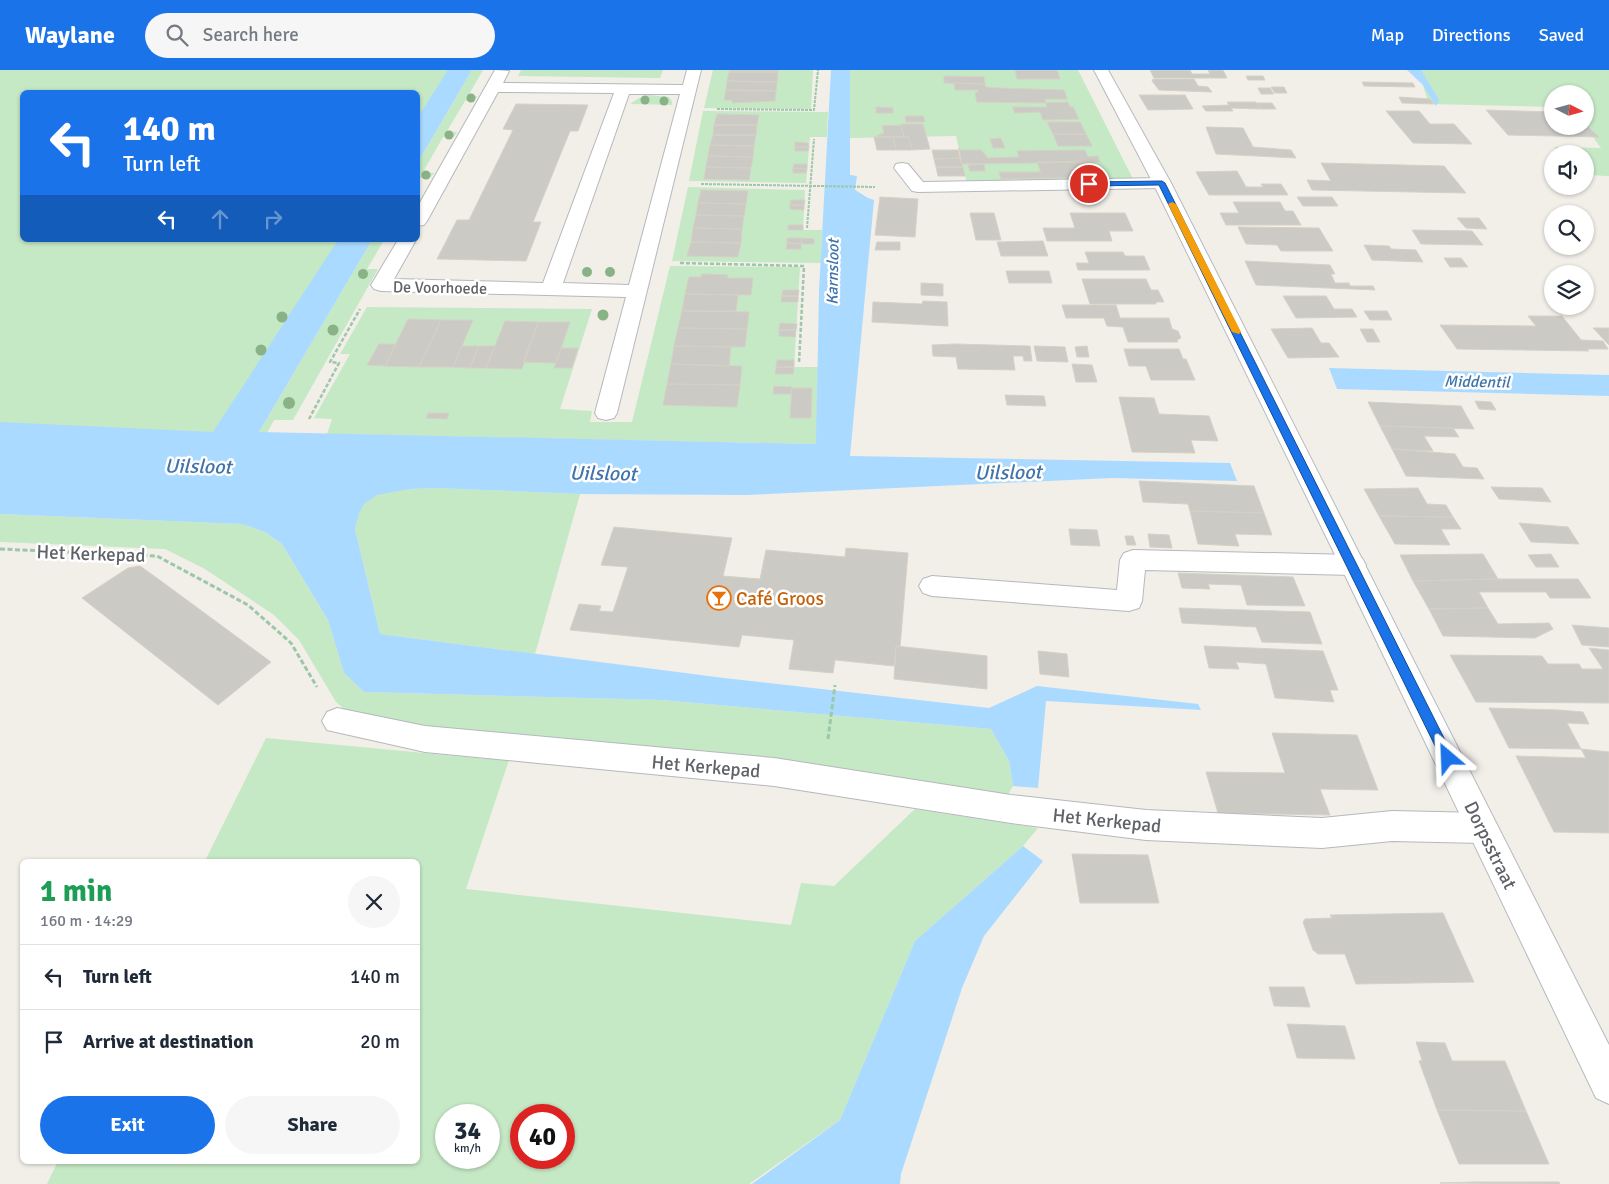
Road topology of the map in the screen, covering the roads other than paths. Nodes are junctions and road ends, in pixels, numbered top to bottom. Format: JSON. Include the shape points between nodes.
{"nodes":[{"id":1,"x":502,"y":70,"type":"edge"},
{"id":2,"x":694,"y":70,"type":"edge"},
{"id":3,"x":1101,"y":70,"type":"edge"},
{"id":4,"x":492,"y":88,"type":"junction"},
{"id":5,"x":623,"y":89,"type":"junction"},
{"id":6,"x":689,"y":90,"type":"junction"},
{"id":7,"x":902,"y":168,"type":"dead end"},
{"id":8,"x":1162,"y":183,"type":"junction"},
{"id":9,"x":420,"y":217,"type":"edge"},
{"id":10,"x":406,"y":242,"type":"edge"},
{"id":11,"x":551,"y":289,"type":"junction"},
{"id":12,"x":638,"y":291,"type":"junction"},
{"id":13,"x":606,"y":413,"type":"dead end"},
{"id":14,"x":1353,"y":565,"type":"junction"},
{"id":15,"x":932,"y":586,"type":"dead end"},
{"id":16,"x":337,"y":721,"type":"road end"},
{"id":17,"x":1482,"y":828,"type":"junction"},
{"id":18,"x":1609,"y":1085,"type":"edge"}],
"edges":[{"from":1,"to":4,"type":"street"},
{"from":2,"to":6,"type":"street"},
{"from":3,"to":8,"type":"street","name":"Dorpsstraat"},
{"from":4,"to":5,"type":"street"},
{"from":4,"to":9,"type":"street"},
{"from":5,"to":6,"type":"street"},
{"from":5,"to":11,"type":"street"},
{"from":6,"to":12,"type":"street"},
{"from":7,"to":8,"type":"street","via":[[918,187]]},
{"from":8,"to":14,"type":"street","name":"Dorpsstraat"},
{"from":10,"to":11,"type":"street","name":"De Voorhoede","via":[[381,285]]},
{"from":11,"to":12,"type":"street","name":"De Voorhoede"},
{"from":12,"to":13,"type":"street"},
{"from":14,"to":15,"type":"street","via":[[1133,560],[1129,601]]},
{"from":14,"to":17,"type":"street","name":"Dorpsstraat"},
{"from":16,"to":17,"type":"street","name":"Het Kerkepad","via":[[425,740],[774,772],[1011,810],[1146,825],[1322,833],[1392,826]]},
{"from":17,"to":18,"type":"street","name":"Dorpsstraat"}]}
